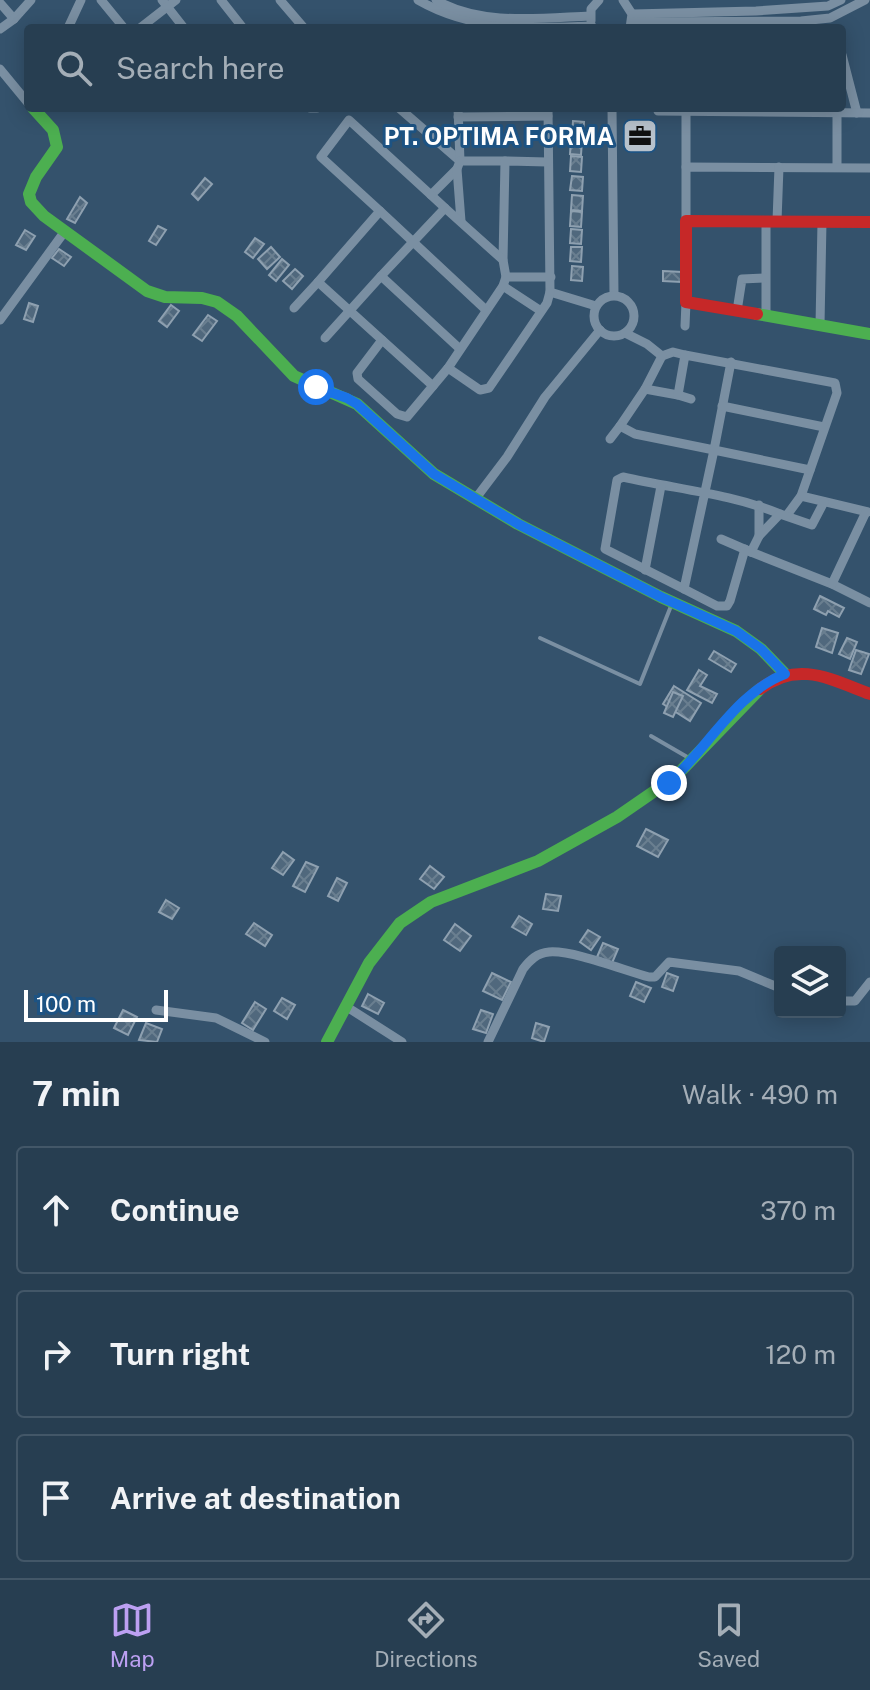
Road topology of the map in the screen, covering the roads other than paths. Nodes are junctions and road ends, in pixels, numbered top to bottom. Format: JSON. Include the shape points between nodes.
{"nodes":[{"id":1,"x":31,"y":0,"type":"edge"},
{"id":2,"x":81,"y":0,"type":"edge"},
{"id":3,"x":101,"y":0,"type":"edge"},
{"id":4,"x":221,"y":0,"type":"edge"},
{"id":5,"x":280,"y":0,"type":"edge"},
{"id":6,"x":418,"y":0,"type":"edge"},
{"id":7,"x":436,"y":0,"type":"edge"},
{"id":8,"x":599,"y":0,"type":"edge"},
{"id":9,"x":623,"y":0,"type":"edge"},
{"id":10,"x":841,"y":0,"type":"edge"},
{"id":11,"x":865,"y":0,"type":"edge"},
{"id":12,"x":169,"y":2,"type":"edge"},
{"id":13,"x":0,"y":3,"type":"edge"},
{"id":14,"x":828,"y":6,"type":"junction"},
{"id":15,"x":14,"y":19,"type":"junction"},
{"id":16,"x":632,"y":21,"type":"edge"},
{"id":17,"x":591,"y":23,"type":"edge"},
{"id":18,"x":832,"y":23,"type":"edge"},
{"id":19,"x":70,"y":24,"type":"edge"},
{"id":20,"x":121,"y":24,"type":"edge"},
{"id":21,"x":144,"y":24,"type":"edge"},
{"id":22,"x":182,"y":24,"type":"edge"},
{"id":23,"x":238,"y":24,"type":"edge"},
{"id":24,"x":301,"y":24,"type":"edge"},
{"id":25,"x":490,"y":24,"type":"edge"},
{"id":26,"x":0,"y":29,"type":"edge"},
{"id":27,"x":846,"y":65,"type":"edge"},
{"id":28,"x":0,"y":69,"type":"edge"},
{"id":29,"x":24,"y":98,"type":"edge"},
{"id":30,"x":37,"y":112,"type":"edge"},
{"id":31,"x":403,"y":112,"type":"edge"},
{"id":32,"x":458,"y":112,"type":"edge"},
{"id":33,"x":502,"y":112,"type":"edge"},
{"id":34,"x":548,"y":112,"type":"edge"},
{"id":35,"x":612,"y":112,"type":"edge"},
{"id":36,"x":686,"y":112,"type":"edge"},
{"id":37,"x":762,"y":112,"type":"edge"},
{"id":38,"x":837,"y":113,"type":"junction"},
{"id":39,"x":866,"y":113,"type":"edge"},
{"id":40,"x":505,"y":161,"type":"junction"},
{"id":41,"x":547,"y":162,"type":"junction"},
{"id":42,"x":458,"y":165,"type":"junction"},
{"id":43,"x":686,"y":167,"type":"junction"},
{"id":44,"x":779,"y":167,"type":"junction"},
{"id":45,"x":837,"y":167,"type":"junction"},
{"id":46,"x":870,"y":168,"type":"edge"},
{"id":47,"x":431,"y":195,"type":"junction"},
{"id":48,"x":445,"y":208,"type":"junction"},
{"id":49,"x":380,"y":211,"type":"junction"},
{"id":50,"x":461,"y":221,"type":"junction"},
{"id":51,"x":686,"y":221,"type":"junction"},
{"id":52,"x":772,"y":221,"type":"junction"},
{"id":53,"x":822,"y":222,"type":"junction"},
{"id":54,"x":870,"y":222,"type":"edge"},
{"id":55,"x":65,"y":231,"type":"junction"},
{"id":56,"x":413,"y":242,"type":"junction"},
{"id":57,"x":503,"y":260,"type":"junction"},
{"id":58,"x":381,"y":276,"type":"junction"},
{"id":59,"x":551,"y":277,"type":"junction"},
{"id":60,"x":765,"y":278,"type":"junction"},
{"id":61,"x":318,"y":282,"type":"junction"},
{"id":62,"x":505,"y":282,"type":"junction"},
{"id":63,"x":550,"y":292,"type":"junction"},
{"id":64,"x":614,"y":295,"type":"junction"},
{"id":65,"x":686,"y":302,"type":"junction"},
{"id":66,"x":596,"y":306,"type":"junction"},
{"id":67,"x":294,"y":308,"type":"dead end"},
{"id":68,"x":486,"y":310,"type":"junction"},
{"id":69,"x":541,"y":311,"type":"junction"},
{"id":70,"x":737,"y":311,"type":"junction"},
{"id":71,"x":349,"y":312,"type":"junction"},
{"id":72,"x":766,"y":316,"type":"junction"},
{"id":73,"x":0,"y":320,"type":"edge"},
{"id":74,"x":820,"y":325,"type":"junction"},
{"id":75,"x":685,"y":326,"type":"dead end"},
{"id":76,"x":600,"y":330,"type":"junction"},
{"id":77,"x":625,"y":333,"type":"junction"},
{"id":78,"x":870,"y":334,"type":"edge"},
{"id":79,"x":325,"y":338,"type":"dead end"},
{"id":80,"x":382,"y":340,"type":"junction"},
{"id":81,"x":460,"y":349,"type":"junction"},
{"id":82,"x":685,"y":355,"type":"junction"},
{"id":83,"x":662,"y":356,"type":"junction"},
{"id":84,"x":731,"y":362,"type":"junction"},
{"id":85,"x":448,"y":368,"type":"junction"},
{"id":86,"x":433,"y":386,"type":"junction"},
{"id":87,"x":645,"y":389,"type":"junction"},
{"id":88,"x":678,"y":395,"type":"junction"},
{"id":89,"x":691,"y":399,"type":"dead end"},
{"id":90,"x":722,"y":406,"type":"junction"},
{"id":91,"x":620,"y":426,"type":"junction"},
{"id":92,"x":824,"y":427,"type":"junction"},
{"id":93,"x":610,"y":439,"type":"dead end"},
{"id":94,"x":714,"y":450,"type":"junction"},
{"id":95,"x":810,"y":470,"type":"junction"},
{"id":96,"x":661,"y":486,"type":"junction"},
{"id":97,"x":703,"y":494,"type":"junction"},
{"id":98,"x":801,"y":496,"type":"junction"},
{"id":99,"x":476,"y":498,"type":"junction"},
{"id":100,"x":824,"y":502,"type":"junction"},
{"id":101,"x":759,"y":505,"type":"junction"},
{"id":102,"x":868,"y":512,"type":"edge"},
{"id":103,"x":784,"y":515,"type":"junction"},
{"id":104,"x":759,"y":536,"type":"junction"},
{"id":105,"x":721,"y":539,"type":"dead end"},
{"id":106,"x":748,"y":550,"type":"junction"},
{"id":107,"x":645,"y":570,"type":"junction"},
{"id":108,"x":832,"y":584,"type":"junction"},
{"id":109,"x":684,"y":589,"type":"junction"},
{"id":110,"x":673,"y":602,"type":"junction"},
{"id":111,"x":870,"y":603,"type":"edge"},
{"id":112,"x":540,"y":638,"type":"dead end"},
{"id":113,"x":785,"y":674,"type":"junction"},
{"id":114,"x":870,"y":694,"type":"edge"},
{"id":115,"x":651,"y":736,"type":"dead end"},
{"id":116,"x":691,"y":759,"type":"junction"},
{"id":117,"x":870,"y":982,"type":"edge"},
{"id":118,"x":774,"y":986,"type":"edge"},
{"id":119,"x":846,"y":1001,"type":"edge"},
{"id":120,"x":347,"y":1007,"type":"junction"},
{"id":121,"x":156,"y":1010,"type":"dead end"},
{"id":122,"x":265,"y":1042,"type":"edge"},
{"id":123,"x":327,"y":1042,"type":"edge"},
{"id":124,"x":402,"y":1042,"type":"edge"},
{"id":125,"x":488,"y":1042,"type":"edge"}],
"edges":[{"from":1,"to":15,"type":"street"},
{"from":2,"to":19,"type":"street"},
{"from":3,"to":20,"type":"street"},
{"from":4,"to":23,"type":"street"},
{"from":5,"to":24,"type":"street"},
{"from":6,"to":25,"type":"street","via":[[441,13]]},
{"from":7,"to":17,"type":"street","via":[[480,14]]},
{"from":8,"to":17,"type":"street","via":[[591,9]]},
{"from":9,"to":16,"type":"street"},
{"from":10,"to":14,"type":"street"},
{"from":11,"to":18,"type":"street"},
{"from":12,"to":21,"type":"street"},
{"from":12,"to":22,"type":"street"},
{"from":13,"to":15,"type":"street"},
{"from":14,"to":16,"type":"street"},
{"from":14,"to":18,"type":"street"},
{"from":15,"to":26,"type":"street"},
{"from":16,"to":18,"type":"street"},
{"from":27,"to":39,"type":"street"},
{"from":28,"to":29,"type":"street"},
{"from":30,"to":55,"type":"street","via":[[58,140],[29,194]]},
{"from":31,"to":42,"type":"street"},
{"from":32,"to":33,"type":"street"},
{"from":32,"to":42,"type":"street"},
{"from":33,"to":34,"type":"street"},
{"from":34,"to":41,"type":"street"},
{"from":35,"to":64,"type":"street"},
{"from":36,"to":43,"type":"street"},
{"from":37,"to":38,"type":"street"},
{"from":38,"to":39,"type":"street"},
{"from":38,"to":45,"type":"street"},
{"from":40,"to":41,"type":"street"},
{"from":40,"to":42,"type":"street"},
{"from":40,"to":57,"type":"street"},
{"from":41,"to":59,"type":"street"},
{"from":42,"to":47,"type":"street"},
{"from":42,"to":50,"type":"street"},
{"from":43,"to":44,"type":"street"},
{"from":43,"to":51,"type":"street"},
{"from":44,"to":45,"type":"street"},
{"from":44,"to":52,"type":"street"},
{"from":45,"to":46,"type":"street"},
{"from":47,"to":48,"type":"street"},
{"from":47,"to":49,"type":"street","via":[[349,120],[321,157]]},
{"from":48,"to":50,"type":"street"},
{"from":48,"to":56,"type":"street"},
{"from":49,"to":56,"type":"street"},
{"from":49,"to":61,"type":"street"},
{"from":50,"to":57,"type":"street"},
{"from":51,"to":52,"type":"street"},
{"from":51,"to":65,"type":"street"},
{"from":52,"to":53,"type":"street"},
{"from":52,"to":60,"type":"street"},
{"from":53,"to":54,"type":"street"},
{"from":53,"to":74,"type":"street"},
{"from":55,"to":73,"type":"street"},
{"from":55,"to":99,"type":"street","via":[[148,291],[170,298],[202,297],[235,314],[287,371],[357,404],[434,474]]},
{"from":56,"to":58,"type":"street"},
{"from":56,"to":68,"type":"street"},
{"from":57,"to":62,"type":"street"},
{"from":58,"to":71,"type":"street"},
{"from":58,"to":81,"type":"street"},
{"from":59,"to":62,"type":"street"},
{"from":59,"to":63,"type":"street"},
{"from":60,"to":70,"type":"street","via":[[742,279]]},
{"from":60,"to":72,"type":"street"},
{"from":61,"to":67,"type":"street"},
{"from":61,"to":71,"type":"street"},
{"from":62,"to":68,"type":"street"},
{"from":62,"to":69,"type":"street"},
{"from":63,"to":66,"type":"street"},
{"from":63,"to":69,"type":"street"},
{"from":64,"to":66,"type":"street"},
{"from":64,"to":77,"type":"street","via":[[629,301],[635,312]]},
{"from":65,"to":70,"type":"street"},
{"from":65,"to":75,"type":"street"},
{"from":66,"to":76,"type":"street"},
{"from":68,"to":81,"type":"street"},
{"from":69,"to":85,"type":"street","via":[[489,388],[480,390]]},
{"from":70,"to":72,"type":"street"},
{"from":71,"to":79,"type":"street"},
{"from":71,"to":80,"type":"street"},
{"from":72,"to":74,"type":"street"},
{"from":74,"to":78,"type":"street"},
{"from":76,"to":77,"type":"street","via":[[612,336]]},
{"from":76,"to":99,"type":"street","via":[[545,397]]},
{"from":77,"to":83,"type":"street"},
{"from":80,"to":86,"type":"street"},
{"from":80,"to":86,"type":"street","via":[[359,367],[358,379],[407,417]]},
{"from":81,"to":85,"type":"street"},
{"from":82,"to":83,"type":"street"},
{"from":82,"to":84,"type":"street"},
{"from":82,"to":88,"type":"street"},
{"from":83,"to":87,"type":"street"},
{"from":84,"to":90,"type":"street"},
{"from":84,"to":92,"type":"street","via":[[835,383],[837,393]]},
{"from":85,"to":86,"type":"street"},
{"from":87,"to":88,"type":"street"},
{"from":87,"to":91,"type":"street"},
{"from":88,"to":89,"type":"street"},
{"from":90,"to":92,"type":"street"},
{"from":90,"to":94,"type":"street"},
{"from":91,"to":93,"type":"street"},
{"from":91,"to":94,"type":"street","via":[[635,434]]},
{"from":92,"to":95,"type":"street"},
{"from":94,"to":95,"type":"street"},
{"from":94,"to":97,"type":"street"},
{"from":95,"to":98,"type":"street"},
{"from":96,"to":97,"type":"street"},
{"from":96,"to":107,"type":"street"},
{"from":96,"to":107,"type":"street","via":[[618,476],[605,549]]},
{"from":97,"to":101,"type":"street"},
{"from":97,"to":109,"type":"street"},
{"from":98,"to":100,"type":"street"},
{"from":98,"to":103,"type":"street"},
{"from":99,"to":110,"type":"street"},
{"from":100,"to":102,"type":"street"},
{"from":100,"to":103,"type":"street","via":[[812,525]]},
{"from":101,"to":103,"type":"street"},
{"from":101,"to":104,"type":"street"},
{"from":102,"to":108,"type":"street"},
{"from":103,"to":104,"type":"street"},
{"from":104,"to":106,"type":"street"},
{"from":105,"to":106,"type":"street"},
{"from":106,"to":108,"type":"street"},
{"from":106,"to":109,"type":"street","via":[[727,606]]},
{"from":107,"to":109,"type":"street"},
{"from":108,"to":111,"type":"street"},
{"from":110,"to":112,"type":"lane","via":[[640,684]]},
{"from":110,"to":113,"type":"street","via":[[748,639]]},
{"from":113,"to":114,"type":"street"},
{"from":113,"to":116,"type":"street","via":[[729,717]]},
{"from":115,"to":116,"type":"lane"},
{"from":116,"to":120,"type":"street","via":[[669,783],[566,848],[408,916],[385,940]]},
{"from":117,"to":119,"type":"street","via":[[855,1001]]},
{"from":118,"to":125,"type":"street","via":[[739,971],[669,962],[649,977],[547,952],[523,969]]},
{"from":120,"to":123,"type":"street"},
{"from":120,"to":124,"type":"street"},
{"from":121,"to":122,"type":"street","via":[[216,1018]]}]}
